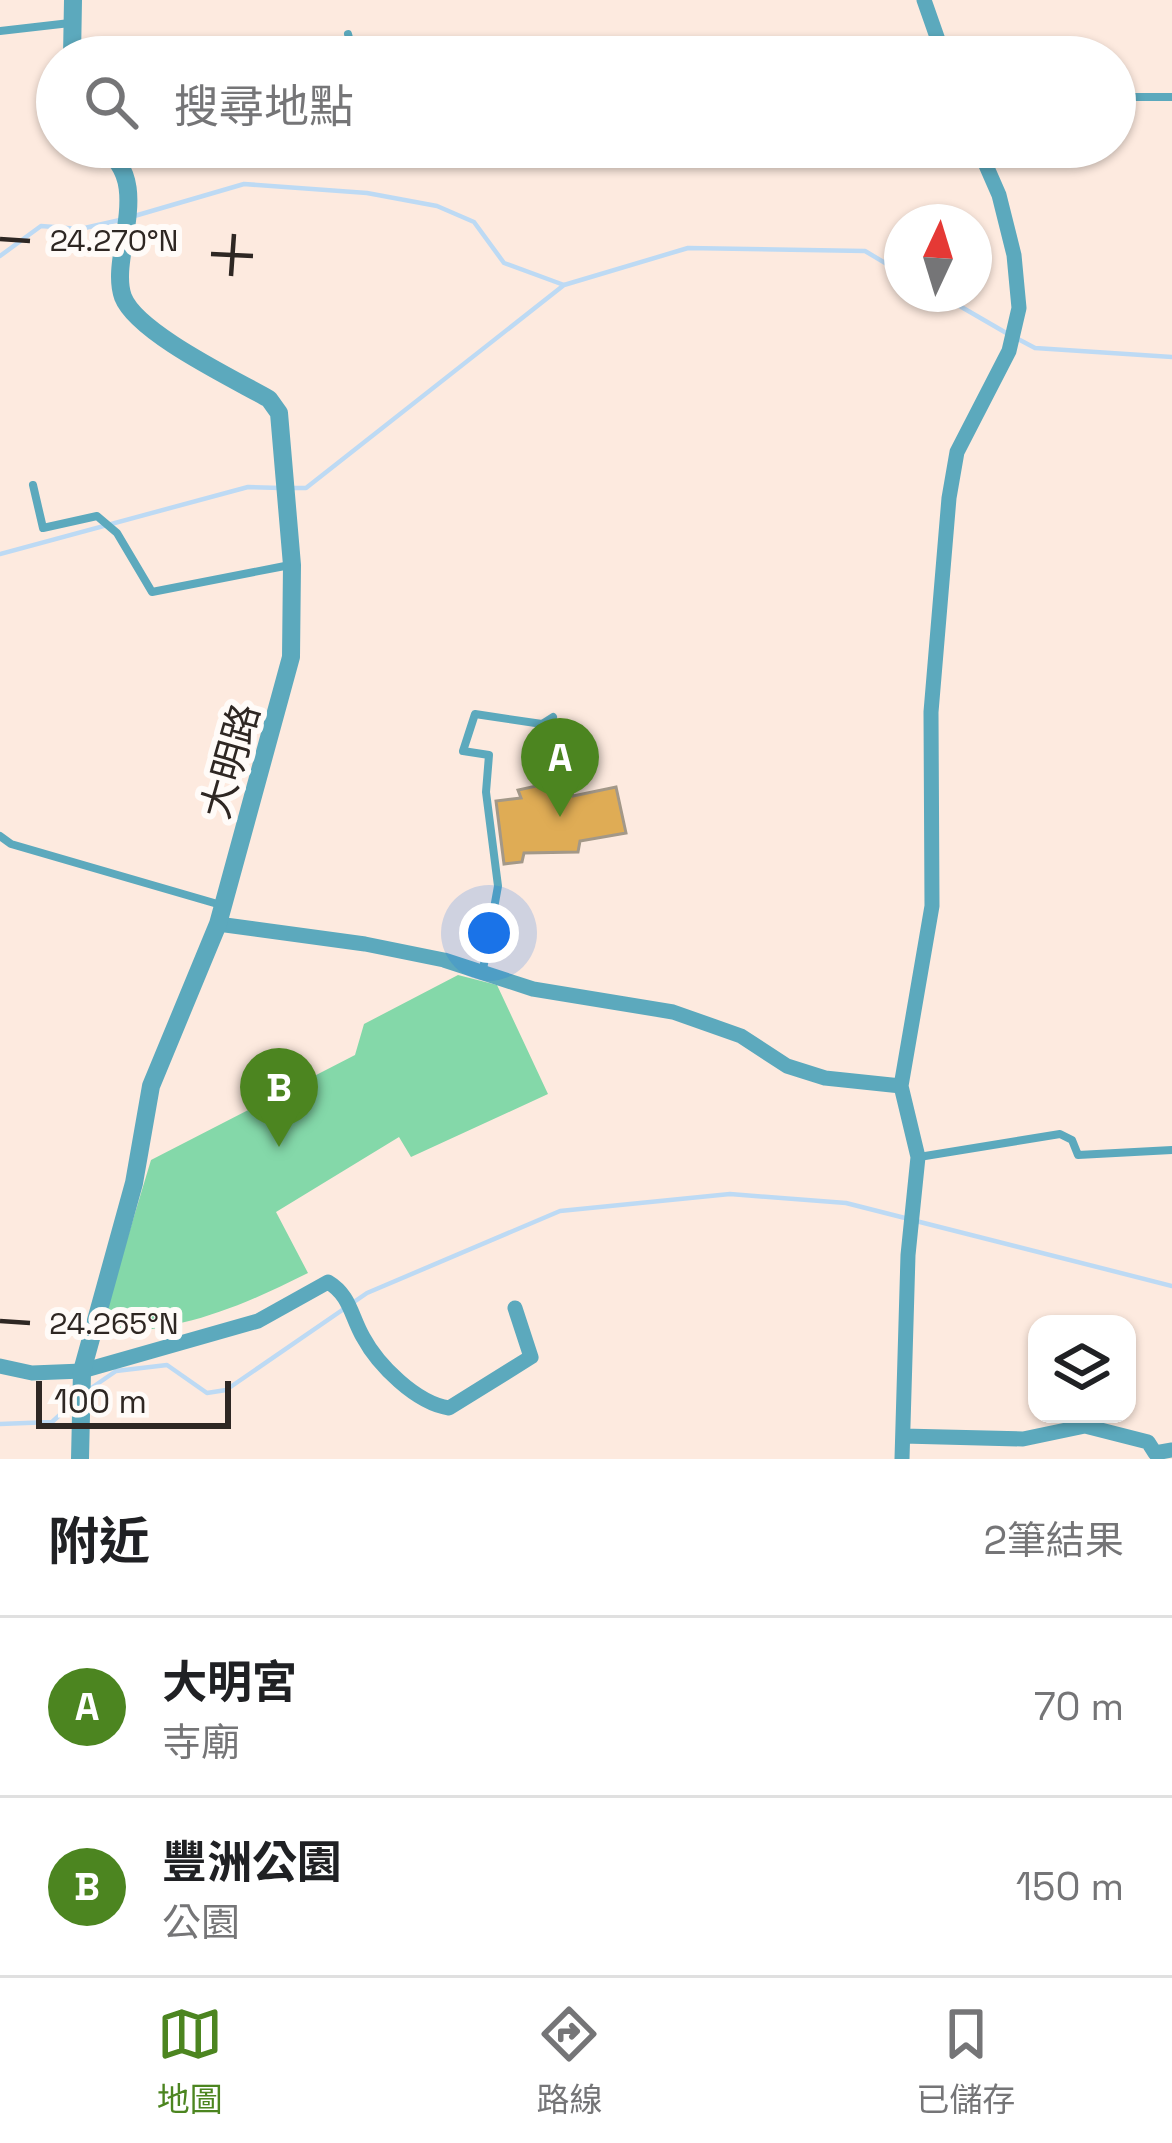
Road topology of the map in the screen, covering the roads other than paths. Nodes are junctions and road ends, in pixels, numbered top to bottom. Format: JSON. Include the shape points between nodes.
{"nodes":[{"id":1,"x":73,"y":0,"type":"edge"},
{"id":2,"x":924,"y":0,"type":"edge"},
{"id":3,"x":72,"y":23,"type":"junction"},
{"id":4,"x":0,"y":31,"type":"edge"},
{"id":5,"x":72,"y":36,"type":"edge"},
{"id":6,"x":936,"y":36,"type":"edge"},
{"id":7,"x":1136,"y":98,"type":"edge"},
{"id":8,"x":1172,"y":98,"type":"edge"},
{"id":9,"x":120,"y":168,"type":"edge"},
{"id":10,"x":987,"y":168,"type":"edge"},
{"id":11,"x":33,"y":485,"type":"dead end"},
{"id":12,"x":292,"y":565,"type":"junction"},
{"id":13,"x":553,"y":717,"type":"dead end"},
{"id":14,"x":0,"y":836,"type":"edge"},
{"id":15,"x":220,"y":914,"type":"junction"},
{"id":16,"x":482,"y":976,"type":"junction"},
{"id":17,"x":901,"y":1086,"type":"junction"},
{"id":18,"x":1172,"y":1150,"type":"edge"},
{"id":19,"x":917,"y":1157,"type":"junction"},
{"id":20,"x":515,"y":1309,"type":"dead end"},
{"id":21,"x":0,"y":1366,"type":"edge"},
{"id":22,"x":82,"y":1371,"type":"junction"},
{"id":23,"x":1068,"y":1423,"type":"edge"},
{"id":24,"x":1088,"y":1423,"type":"edge"},
{"id":25,"x":903,"y":1436,"type":"junction"},
{"id":26,"x":1172,"y":1450,"type":"edge"},
{"id":27,"x":80,"y":1459,"type":"edge"},
{"id":28,"x":902,"y":1459,"type":"edge"}],
"edges":[{"from":1,"to":3,"type":"street"},
{"from":2,"to":6,"type":"street"},
{"from":3,"to":4,"type":"lane"},
{"from":3,"to":5,"type":"street"},
{"from":7,"to":8,"type":"lane"},
{"from":9,"to":12,"type":"street","name":"大明路","via":[[130,212],[122,295],[137,317],[279,413]]},
{"from":10,"to":17,"type":"street","via":[[1014,255],[1018,321],[952,474],[932,672],[932,906]]},
{"from":11,"to":12,"type":"lane","via":[[43,528],[97,516],[117,533],[152,592]]},
{"from":12,"to":15,"type":"street","name":"大明路","via":[[291,657]]},
{"from":13,"to":16,"type":"lane","via":[[542,724],[475,714],[468,723],[463,751],[489,755],[498,886]]},
{"from":14,"to":15,"type":"lane"},
{"from":15,"to":16,"type":"street","via":[[424,956]]},
{"from":15,"to":22,"type":"street","name":"大明路","via":[[151,1086],[134,1183]]},
{"from":16,"to":17,"type":"street","via":[[690,1017],[788,1066]]},
{"from":17,"to":19,"type":"street"},
{"from":18,"to":19,"type":"lane","via":[[1078,1155],[1060,1134]]},
{"from":19,"to":25,"type":"street"},
{"from":20,"to":22,"type":"street","via":[[531,1358],[448,1408],[415,1393],[374,1354],[350,1305],[328,1282],[258,1321]]},
{"from":21,"to":22,"type":"street"},
{"from":22,"to":27,"type":"street","name":"大明路"},
{"from":23,"to":25,"type":"street","via":[[1008,1440]]},
{"from":24,"to":26,"type":"street","via":[[1148,1442],[1155,1453]]},
{"from":25,"to":28,"type":"street"}]}
